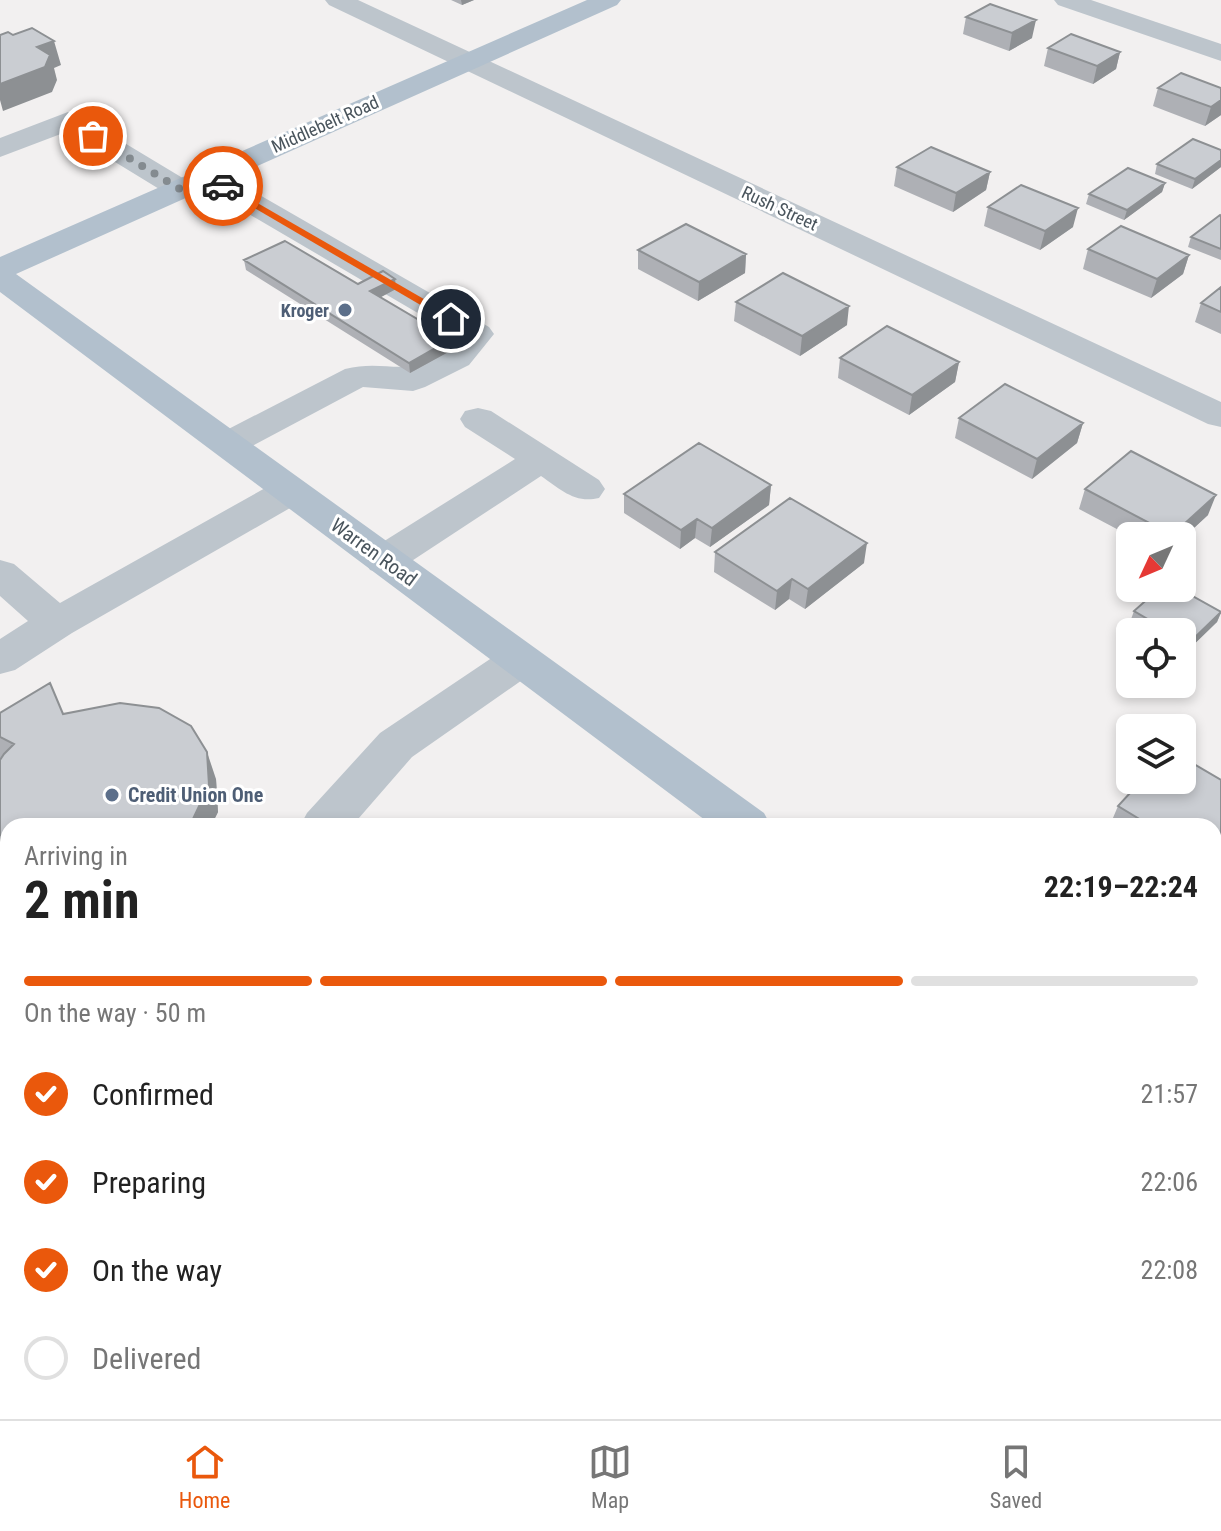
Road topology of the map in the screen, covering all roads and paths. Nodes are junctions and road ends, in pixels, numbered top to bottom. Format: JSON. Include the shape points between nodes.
{"nodes":[{"id":1,"x":338,"y":0,"type":"edge"},
{"id":2,"x":608,"y":0,"type":"edge"},
{"id":3,"x":1067,"y":0,"type":"edge"},
{"id":4,"x":1221,"y":53,"type":"edge"},
{"id":5,"x":467,"y":60,"type":"junction"},
{"id":6,"x":0,"y":148,"type":"edge"},
{"id":7,"x":193,"y":183,"type":"junction"},
{"id":8,"x":0,"y":269,"type":"edge"},
{"id":9,"x":0,"y":277,"type":"edge"},
{"id":10,"x":1221,"y":416,"type":"edge"},
{"id":11,"x":478,"y":419,"type":"dead end"},
{"id":12,"x":228,"y":444,"type":"junction"},
{"id":13,"x":541,"y":459,"type":"junction"},
{"id":14,"x":586,"y":489,"type":"dead end"},
{"id":15,"x":290,"y":491,"type":"junction"},
{"id":16,"x":384,"y":560,"type":"junction"},
{"id":17,"x":0,"y":574,"type":"edge"},
{"id":18,"x":57,"y":623,"type":"junction"},
{"id":19,"x":0,"y":659,"type":"edge"},
{"id":20,"x":520,"y":660,"type":"junction"},
{"id":21,"x":331,"y":818,"type":"edge"},
{"id":22,"x":736,"y":818,"type":"edge"}],
"edges":[{"from":1,"to":5,"type":"street","name":"Rush Street"},
{"from":2,"to":5,"type":"main road","name":"Middlebelt Road"},
{"from":3,"to":4,"type":"street"},
{"from":5,"to":7,"type":"main road","name":"Middlebelt Road"},
{"from":5,"to":10,"type":"street","name":"Rush Street"},
{"from":6,"to":7,"type":"street","via":[[68,121]]},
{"from":7,"to":8,"type":"main road","name":"Middlebelt Road"},
{"from":7,"to":12,"type":"street","via":[[477,334],[457,358],[413,380],[357,376]]},
{"from":9,"to":12,"type":"main road","name":"Warren Road"},
{"from":11,"to":13,"type":"street"},
{"from":12,"to":15,"type":"main road","name":"Warren Road"},
{"from":13,"to":14,"type":"street"},
{"from":13,"to":16,"type":"street"},
{"from":15,"to":16,"type":"main road","name":"Warren Road"},
{"from":15,"to":18,"type":"street"},
{"from":16,"to":20,"type":"main road","name":"Warren Road"},
{"from":17,"to":18,"type":"street"},
{"from":18,"to":19,"type":"street"},
{"from":20,"to":21,"type":"street","via":[[396,745]]},
{"from":20,"to":22,"type":"main road","name":"Warren Road"}]}
